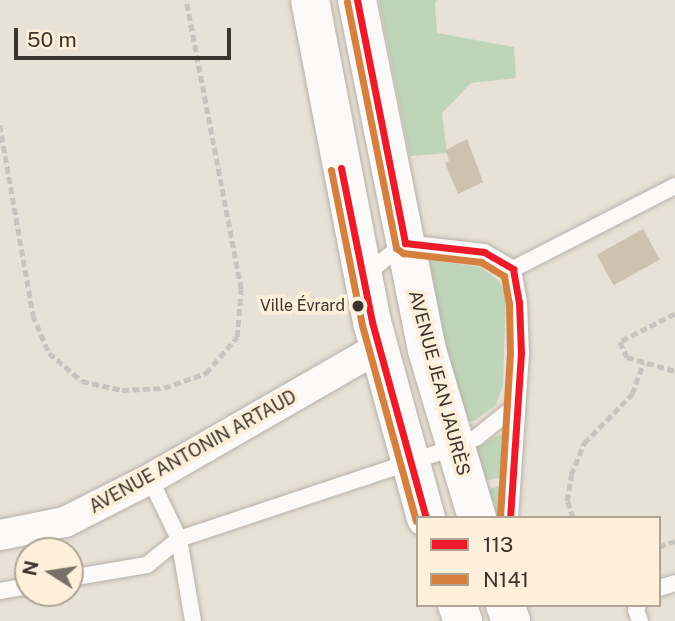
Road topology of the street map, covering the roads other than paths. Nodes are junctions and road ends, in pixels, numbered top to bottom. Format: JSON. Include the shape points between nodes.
{"nodes":[{"id":1,"x":310,"y":0,"type":"edge"},
{"id":2,"x":357,"y":0,"type":"edge"},
{"id":3,"x":675,"y":186,"type":"edge"},
{"id":4,"x":405,"y":243,"type":"junction"},
{"id":5,"x":513,"y":270,"type":"junction"},
{"id":6,"x":362,"y":278,"type":"junction"},
{"id":7,"x":378,"y":348,"type":"junction"},
{"id":8,"x":517,"y":405,"type":"junction"},
{"id":9,"x":455,"y":447,"type":"junction"},
{"id":10,"x":408,"y":460,"type":"junction"},
{"id":11,"x":150,"y":479,"type":"junction"},
{"id":12,"x":425,"y":516,"type":"edge"},
{"id":13,"x":476,"y":516,"type":"edge"},
{"id":14,"x":510,"y":516,"type":"edge"},
{"id":15,"x":0,"y":535,"type":"edge"},
{"id":16,"x":179,"y":539,"type":"junction"},
{"id":17,"x":84,"y":576,"type":"edge"},
{"id":18,"x":194,"y":621,"type":"edge"}],
"edges":[{"from":1,"to":6,"type":"main road"},
{"from":2,"to":4,"type":"main road","name":"AVENUE JEAN JAURÈS"},
{"from":3,"to":5,"type":"lane"},
{"from":4,"to":5,"type":"lane","via":[[484,252]]},
{"from":4,"to":6,"type":"lane"},
{"from":4,"to":9,"type":"main road","name":"AVENUE JEAN JAURÈS","via":[[427,350]]},
{"from":5,"to":8,"type":"lane","via":[[521,353]]},
{"from":6,"to":7,"type":"main road"},
{"from":7,"to":10,"type":"main road"},
{"from":7,"to":11,"type":"street","name":"AVENUE ANTONIN ARTAUD"},
{"from":8,"to":9,"type":"lane","via":[[477,437]]},
{"from":8,"to":14,"type":"lane"},
{"from":9,"to":10,"type":"lane"},
{"from":9,"to":13,"type":"main road","name":"AVENUE JEAN JAURÈS"},
{"from":10,"to":12,"type":"main road"},
{"from":10,"to":16,"type":"lane"},
{"from":11,"to":15,"type":"street","name":"AVENUE ANTONIN ARTAUD","via":[[65,522]]},
{"from":11,"to":16,"type":"lane"},
{"from":16,"to":17,"type":"lane","via":[[147,565]]},
{"from":16,"to":18,"type":"lane"}]}
